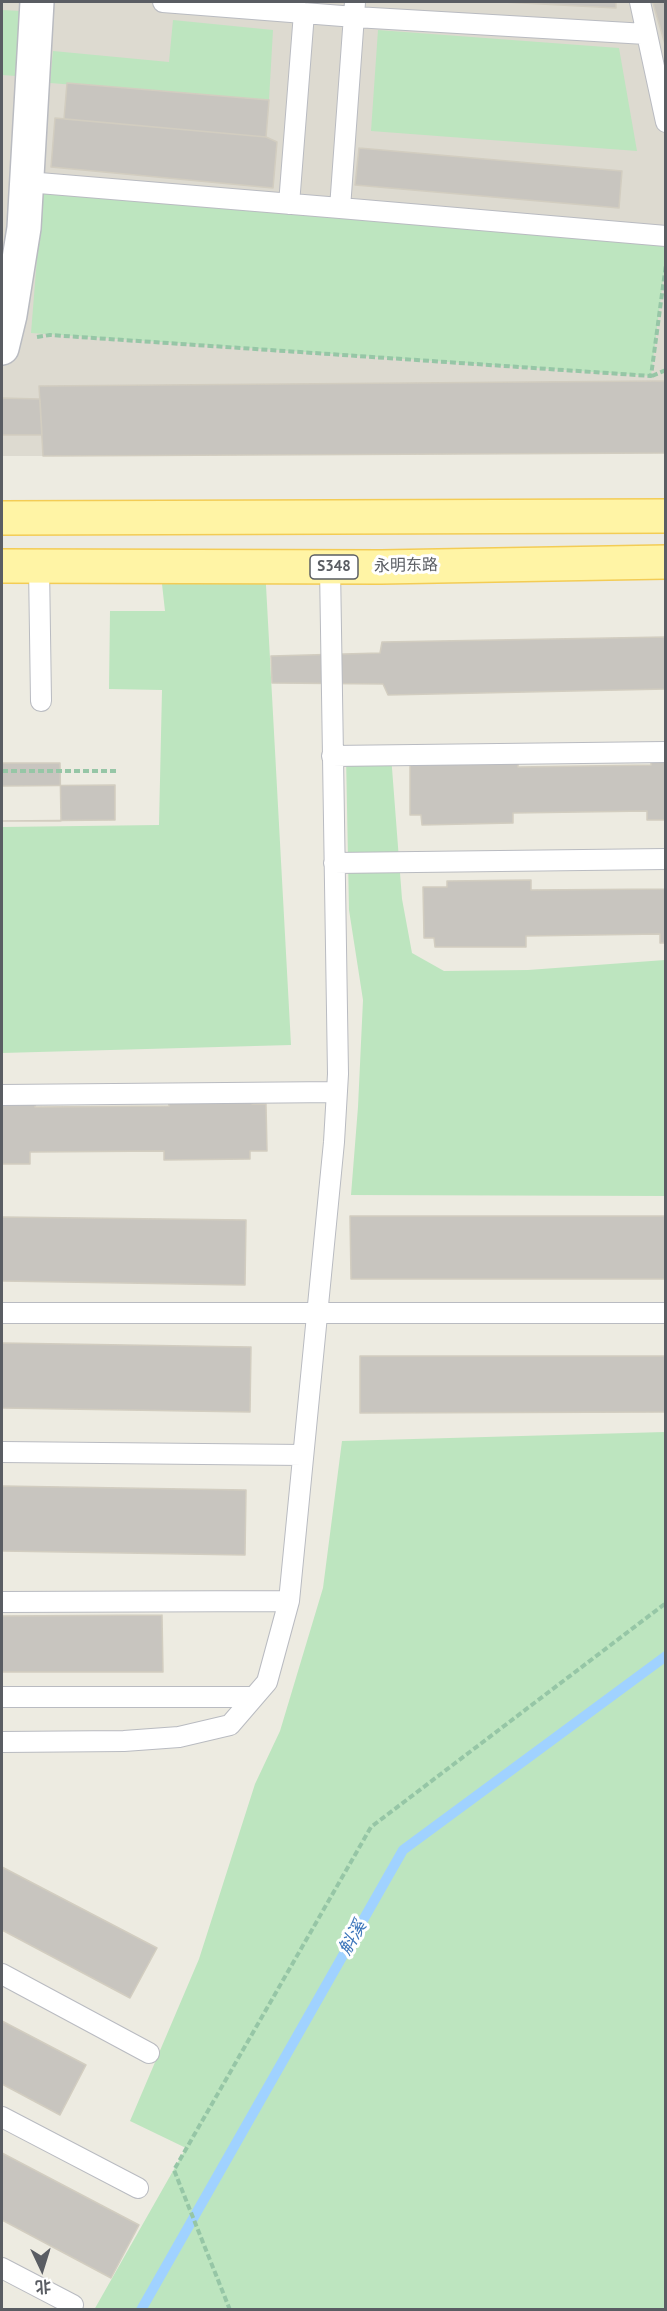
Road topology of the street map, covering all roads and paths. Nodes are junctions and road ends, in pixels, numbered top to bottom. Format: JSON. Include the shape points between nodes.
{"nodes":[{"id":1,"x":37,"y":2,"type":"edge"},
{"id":2,"x":163,"y":2,"type":"edge"},
{"id":3,"x":640,"y":2,"type":"edge"},
{"id":4,"x":355,"y":9,"type":"edge"},
{"id":5,"x":303,"y":13,"type":"junction"},
{"id":6,"x":646,"y":34,"type":"junction"},
{"id":7,"x":666,"y":122,"type":"edge"},
{"id":8,"x":27,"y":182,"type":"junction"},
{"id":9,"x":289,"y":204,"type":"junction"},
{"id":10,"x":340,"y":208,"type":"junction"},
{"id":11,"x":666,"y":236,"type":"edge"},
{"id":12,"x":11,"y":254,"type":"edge"},
{"id":13,"x":666,"y":264,"type":"edge"},
{"id":14,"x":2,"y":347,"type":"edge"},
{"id":15,"x":666,"y":370,"type":"edge"},
{"id":16,"x":651,"y":376,"type":"junction"},
{"id":17,"x":666,"y":516,"type":"edge"},
{"id":18,"x":2,"y":518,"type":"edge"},
{"id":19,"x":666,"y":562,"type":"edge"},
{"id":20,"x":2,"y":566,"type":"edge"},
{"id":21,"x":39,"y":566,"type":"junction"},
{"id":22,"x":330,"y":567,"type":"junction"},
{"id":23,"x":41,"y":701,"type":"dead end"},
{"id":24,"x":666,"y":752,"type":"edge"},
{"id":25,"x":332,"y":756,"type":"junction"},
{"id":26,"x":2,"y":771,"type":"edge"},
{"id":27,"x":119,"y":771,"type":"dead end"},
{"id":28,"x":666,"y":859,"type":"edge"},
{"id":29,"x":334,"y":863,"type":"junction"},
{"id":30,"x":337,"y":1092,"type":"junction"},
{"id":31,"x":2,"y":1095,"type":"edge"},
{"id":32,"x":2,"y":1313,"type":"edge"},
{"id":33,"x":318,"y":1313,"type":"junction"},
{"id":34,"x":666,"y":1313,"type":"edge"},
{"id":35,"x":2,"y":1452,"type":"edge"},
{"id":36,"x":303,"y":1455,"type":"junction"},
{"id":37,"x":289,"y":1601,"type":"junction"},
{"id":38,"x":2,"y":1602,"type":"edge"},
{"id":39,"x":666,"y":1603,"type":"edge"},
{"id":40,"x":2,"y":1697,"type":"edge"},
{"id":41,"x":254,"y":1697,"type":"junction"},
{"id":42,"x":2,"y":1742,"type":"edge"},
{"id":43,"x":2,"y":1974,"type":"edge"},
{"id":44,"x":149,"y":2053,"type":"dead end"},
{"id":45,"x":2,"y":2117,"type":"edge"},
{"id":46,"x":138,"y":2188,"type":"dead end"},
{"id":47,"x":2,"y":2268,"type":"edge"},
{"id":48,"x":73,"y":2305,"type":"dead end"},
{"id":49,"x":230,"y":2310,"type":"edge"}],
"edges":[{"from":1,"to":8,"type":"street"},
{"from":2,"to":5,"type":"lane"},
{"from":3,"to":6,"type":"lane"},
{"from":4,"to":5,"type":"lane"},
{"from":4,"to":6,"type":"lane"},
{"from":4,"to":10,"type":"lane"},
{"from":5,"to":9,"type":"lane"},
{"from":6,"to":7,"type":"lane"},
{"from":8,"to":9,"type":"lane"},
{"from":8,"to":12,"type":"street"},
{"from":9,"to":10,"type":"lane"},
{"from":10,"to":11,"type":"lane"},
{"from":12,"to":14,"type":"street"},
{"from":13,"to":16,"type":"path"},
{"from":14,"to":16,"type":"path","via":[[50,335]]},
{"from":15,"to":16,"type":"path"},
{"from":17,"to":18,"type":"main road"},
{"from":19,"to":22,"type":"main road","name":"永明东路","number":"S348"},
{"from":20,"to":21,"type":"main road","name":"永明东路","number":"S348"},
{"from":21,"to":22,"type":"main road","name":"永明东路","number":"S348"},
{"from":21,"to":23,"type":"lane"},
{"from":22,"to":25,"type":"lane"},
{"from":24,"to":25,"type":"lane"},
{"from":25,"to":29,"type":"lane"},
{"from":26,"to":27,"type":"path"},
{"from":28,"to":29,"type":"lane"},
{"from":29,"to":30,"type":"lane"},
{"from":30,"to":31,"type":"lane"},
{"from":30,"to":33,"type":"lane"},
{"from":32,"to":33,"type":"lane"},
{"from":33,"to":34,"type":"lane"},
{"from":33,"to":36,"type":"lane"},
{"from":35,"to":36,"type":"lane"},
{"from":36,"to":37,"type":"lane"},
{"from":37,"to":38,"type":"lane"},
{"from":37,"to":41,"type":"lane","via":[[267,1682]]},
{"from":39,"to":49,"type":"path","via":[[371,1827],[174,2170]]},
{"from":40,"to":41,"type":"lane"},
{"from":41,"to":42,"type":"lane","via":[[230,1725],[180,1737]]},
{"from":43,"to":44,"type":"lane"},
{"from":45,"to":46,"type":"lane"},
{"from":47,"to":48,"type":"lane"}]}
